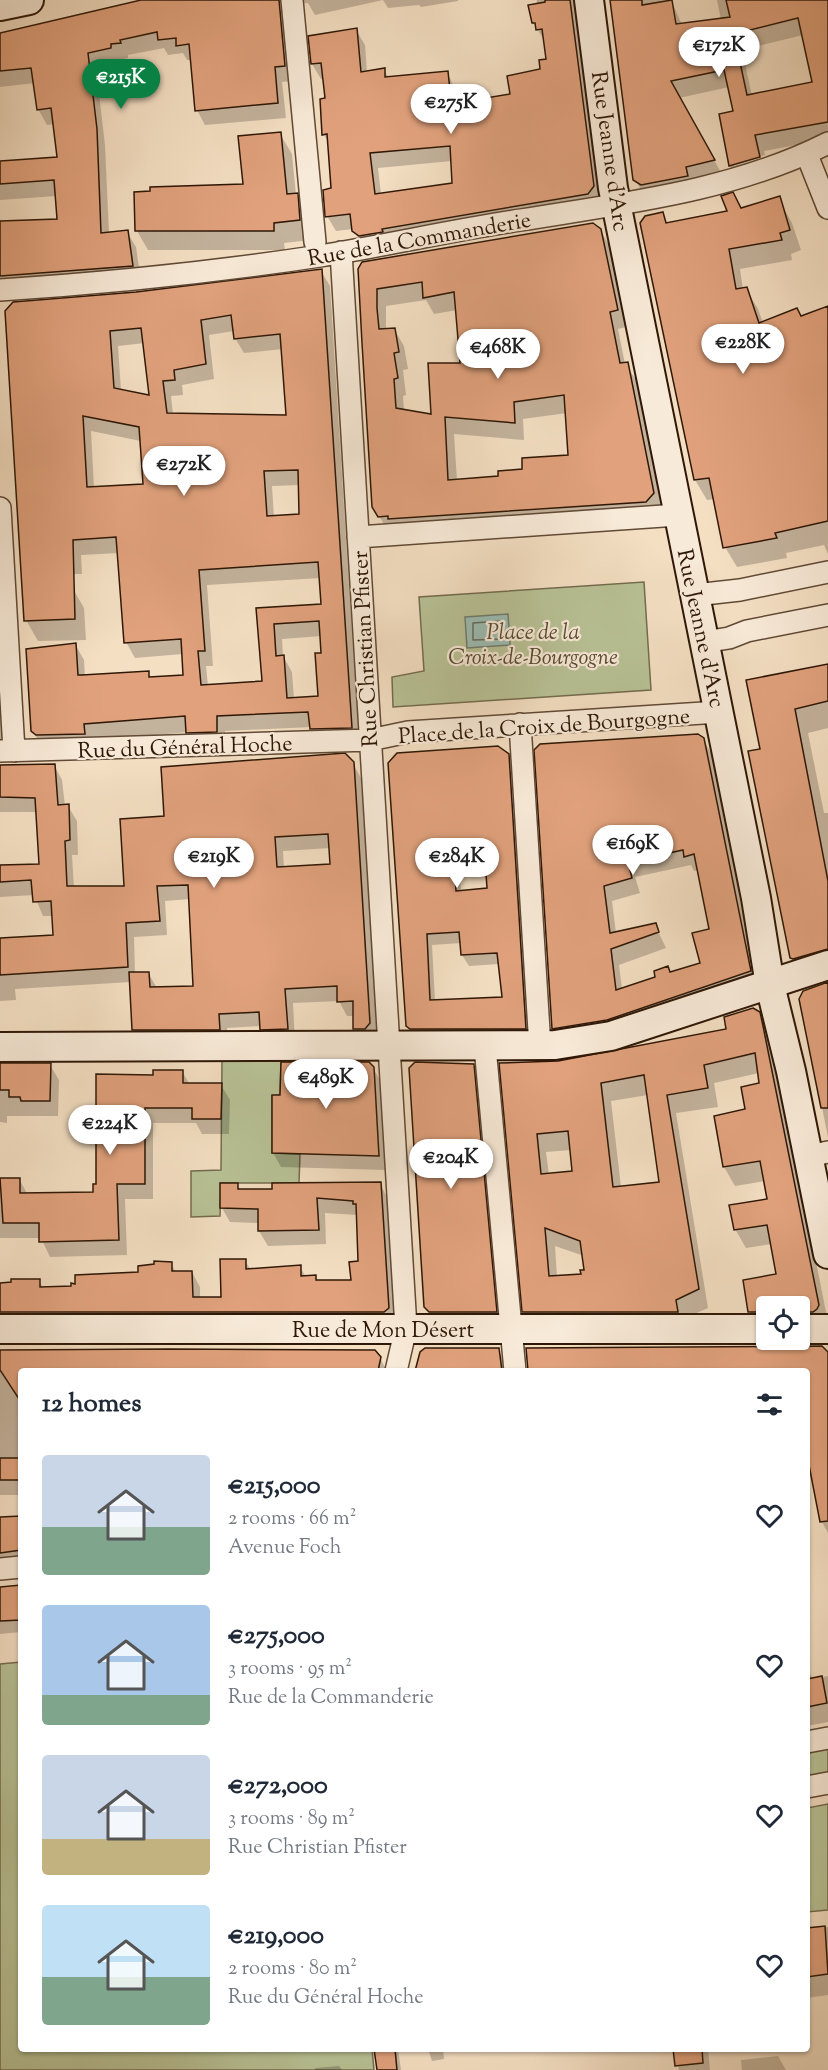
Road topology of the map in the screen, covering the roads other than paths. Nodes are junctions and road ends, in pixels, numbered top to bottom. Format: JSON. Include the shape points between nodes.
{"nodes":[{"id":1,"x":29,"y":0,"type":"edge"},
{"id":2,"x":292,"y":0,"type":"edge"},
{"id":3,"x":590,"y":0,"type":"edge"},
{"id":4,"x":0,"y":6,"type":"edge"},
{"id":5,"x":828,"y":144,"type":"edge"},
{"id":6,"x":807,"y":155,"type":"junction"},
{"id":7,"x":616,"y":205,"type":"junction"},
{"id":8,"x":828,"y":208,"type":"edge"},
{"id":9,"x":315,"y":243,"type":"dead end"},
{"id":10,"x":341,"y":252,"type":"junction"},
{"id":11,"x":0,"y":291,"type":"edge"},
{"id":12,"x":0,"y":508,"type":"edge"},
{"id":13,"x":678,"y":515,"type":"junction"},
{"id":14,"x":358,"y":537,"type":"junction"},
{"id":15,"x":828,"y":572,"type":"edge"},
{"id":16,"x":2,"y":575,"type":"edge"},
{"id":17,"x":695,"y":595,"type":"junction"},
{"id":18,"x":828,"y":615,"type":"edge"},
{"id":19,"x":705,"y":642,"type":"junction"},
{"id":20,"x":719,"y":712,"type":"junction"},
{"id":21,"x":520,"y":724,"type":"junction"},
{"id":22,"x":370,"y":740,"type":"junction"},
{"id":23,"x":7,"y":751,"type":"edge"},
{"id":24,"x":828,"y":965,"type":"edge"},
{"id":25,"x":770,"y":985,"type":"junction"},
{"id":26,"x":390,"y":1046,"type":"junction"},
{"id":27,"x":0,"y":1047,"type":"edge"},
{"id":28,"x":484,"y":1047,"type":"junction"},
{"id":29,"x":540,"y":1047,"type":"junction"},
{"id":30,"x":818,"y":1154,"type":"edge"},
{"id":31,"x":828,"y":1254,"type":"edge"},
{"id":32,"x":406,"y":1328,"type":"junction"},
{"id":33,"x":0,"y":1329,"type":"edge"},
{"id":34,"x":511,"y":1329,"type":"junction"},
{"id":35,"x":756,"y":1329,"type":"edge"},
{"id":36,"x":810,"y":1329,"type":"edge"},
{"id":37,"x":828,"y":1329,"type":"edge"},
{"id":38,"x":397,"y":1368,"type":"edge"},
{"id":39,"x":515,"y":1368,"type":"edge"},
{"id":40,"x":18,"y":1567,"type":"edge"},
{"id":41,"x":0,"y":1569,"type":"edge"},
{"id":42,"x":828,"y":1738,"type":"edge"},
{"id":43,"x":810,"y":1741,"type":"edge"},
{"id":44,"x":828,"y":1783,"type":"edge"},
{"id":45,"x":810,"y":1786,"type":"edge"}],
"edges":[{"from":1,"to":4,"type":"main road"},
{"from":2,"to":9,"type":"street"},
{"from":3,"to":7,"type":"main road","name":"Rue Jeanne d'Arc"},
{"from":5,"to":6,"type":"street","name":"Rue de la Commanderie"},
{"from":6,"to":7,"type":"street","name":"Rue de la Commanderie","via":[[711,185]]},
{"from":6,"to":8,"type":"street"},
{"from":7,"to":10,"type":"street","name":"Rue de la Commanderie"},
{"from":7,"to":13,"type":"main road","name":"Rue Jeanne d'Arc"},
{"from":10,"to":11,"type":"street","name":"Rue de la Commanderie"},
{"from":10,"to":14,"type":"street","name":"Rue Christian Pfister"},
{"from":12,"to":16,"type":"street"},
{"from":13,"to":14,"type":"street"},
{"from":13,"to":17,"type":"main road","name":"Rue Jeanne d'Arc"},
{"from":14,"to":22,"type":"street","name":"Rue Christian Pfister"},
{"from":15,"to":17,"type":"street"},
{"from":16,"to":23,"type":"street"},
{"from":17,"to":19,"type":"main road","name":"Rue Jeanne d'Arc"},
{"from":18,"to":19,"type":"street"},
{"from":19,"to":20,"type":"main road","name":"Rue Jeanne d'Arc"},
{"from":20,"to":21,"type":"street","name":"Place de la Croix de Bourgogne"},
{"from":20,"to":25,"type":"main road","name":"Rue Jeanne d'Arc"},
{"from":21,"to":22,"type":"street","name":"Place de la Croix de Bourgogne","via":[[408,732]]},
{"from":21,"to":29,"type":"street"},
{"from":22,"to":23,"type":"street","name":"Rue du Général Hoche"},
{"from":22,"to":26,"type":"street","name":"Rue Christian Pfister"},
{"from":24,"to":25,"type":"main road"},
{"from":25,"to":29,"type":"main road","via":[[611,1036]]},
{"from":25,"to":30,"type":"main road","name":"Rue Jeanne d'Arc"},
{"from":26,"to":27,"type":"main road"},
{"from":26,"to":28,"type":"main road"},
{"from":26,"to":32,"type":"street","name":"Rue Christian Pfister"},
{"from":28,"to":29,"type":"main road"},
{"from":28,"to":34,"type":"street"},
{"from":30,"to":31,"type":"main road","name":"Rue Jeanne d'Arc"},
{"from":32,"to":33,"type":"main road","name":"Rue de Mon Désert"},
{"from":32,"to":34,"type":"main road","name":"Rue de Mon Désert"},
{"from":32,"to":38,"type":"street","name":"Rue Christian Pfister"},
{"from":34,"to":35,"type":"main road","name":"Rue de Mon Désert"},
{"from":34,"to":39,"type":"street"},
{"from":36,"to":37,"type":"main road"},
{"from":40,"to":41,"type":"street"},
{"from":42,"to":43,"type":"street"},
{"from":44,"to":45,"type":"street"}]}
